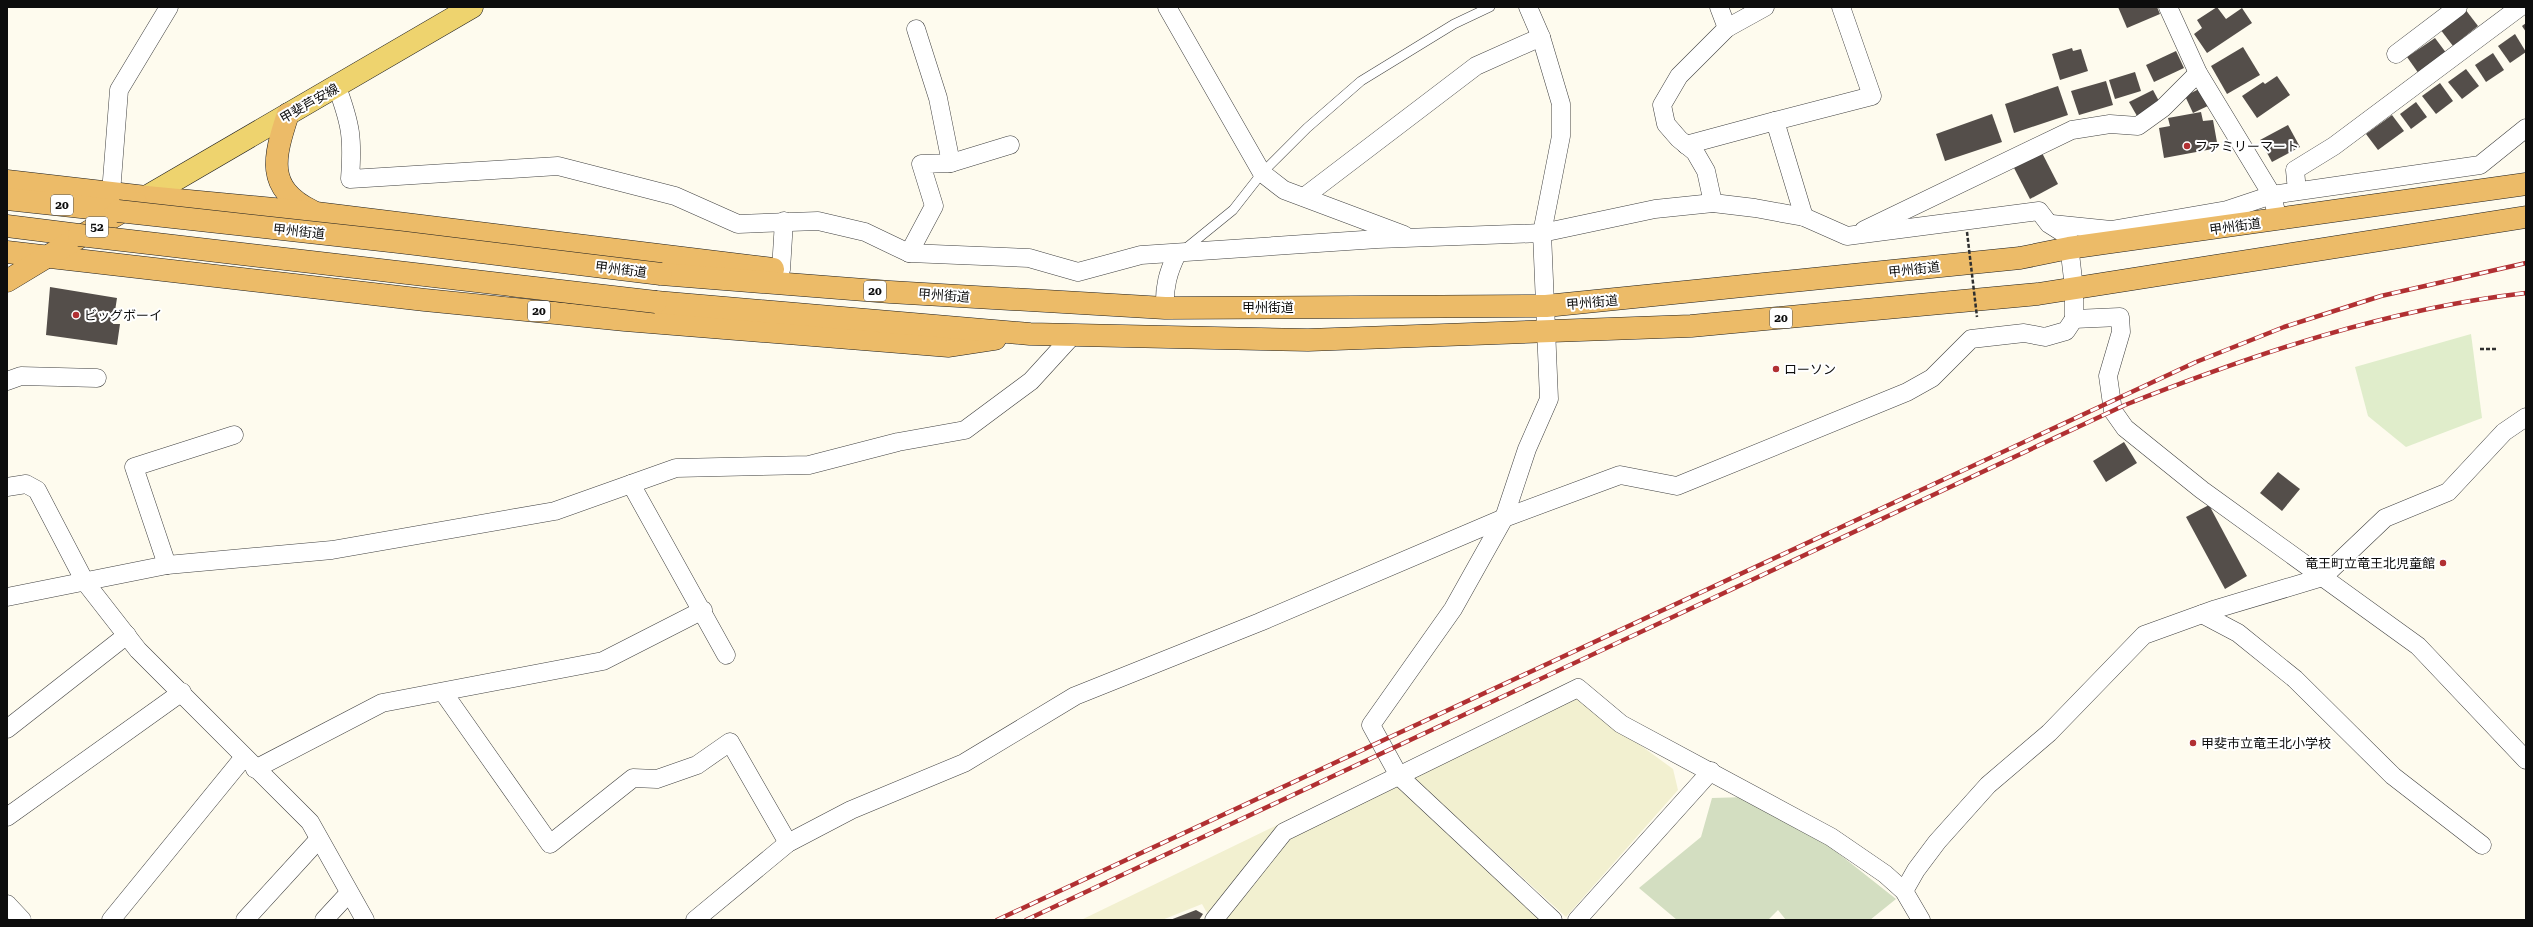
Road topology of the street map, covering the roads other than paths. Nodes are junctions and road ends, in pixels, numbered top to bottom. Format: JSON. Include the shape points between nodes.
{"nodes":[{"id":1,"x":169,"y":7,"type":"edge"},
{"id":2,"x":472,"y":7,"type":"edge"},
{"id":3,"x":1167,"y":7,"type":"edge"},
{"id":4,"x":1490,"y":7,"type":"edge"},
{"id":5,"x":1528,"y":7,"type":"edge"},
{"id":6,"x":1719,"y":7,"type":"edge"},
{"id":7,"x":1766,"y":7,"type":"edge"},
{"id":8,"x":1841,"y":7,"type":"edge"},
{"id":9,"x":2168,"y":7,"type":"edge"},
{"id":10,"x":2458,"y":7,"type":"edge"},
{"id":11,"x":2520,"y":7,"type":"edge"},
{"id":12,"x":1727,"y":28,"type":"junction"},
{"id":13,"x":916,"y":29,"type":"dead end"},
{"id":14,"x":1541,"y":37,"type":"junction"},
{"id":15,"x":2396,"y":54,"type":"dead end"},
{"id":16,"x":2198,"y":73,"type":"junction"},
{"id":17,"x":336,"y":87,"type":"junction"},
{"id":18,"x":288,"y":114,"type":"junction"},
{"id":19,"x":1775,"y":121,"type":"junction"},
{"id":20,"x":2526,"y":128,"type":"edge"},
{"id":21,"x":1010,"y":144,"type":"dead end"},
{"id":22,"x":1686,"y":145,"type":"junction"},
{"id":23,"x":951,"y":163,"type":"junction"},
{"id":24,"x":1262,"y":173,"type":"junction"},
{"id":25,"x":7,"y":181,"type":"edge"},
{"id":26,"x":2526,"y":184,"type":"edge"},
{"id":27,"x":2297,"y":191,"type":"junction"},
{"id":28,"x":111,"y":193,"type":"junction"},
{"id":29,"x":2272,"y":195,"type":"junction"},
{"id":30,"x":146,"y":197,"type":"junction"},
{"id":31,"x":1304,"y":197,"type":"junction"},
{"id":32,"x":7,"y":199,"type":"edge"},
{"id":33,"x":1713,"y":203,"type":"junction"},
{"id":34,"x":316,"y":213,"type":"junction"},
{"id":35,"x":2526,"y":217,"type":"edge"},
{"id":36,"x":1804,"y":218,"type":"junction"},
{"id":37,"x":2278,"y":220,"type":"junction"},
{"id":38,"x":784,"y":221,"type":"junction"},
{"id":39,"x":2049,"y":224,"type":"junction"},
{"id":40,"x":7,"y":226,"type":"edge"},
{"id":41,"x":1542,"y":233,"type":"junction"},
{"id":42,"x":1853,"y":236,"type":"junction"},
{"id":43,"x":1412,"y":238,"type":"junction"},
{"id":44,"x":2069,"y":248,"type":"junction"},
{"id":45,"x":7,"y":252,"type":"edge"},
{"id":46,"x":909,"y":253,"type":"junction"},
{"id":47,"x":1177,"y":254,"type":"junction"},
{"id":48,"x":49,"y":256,"type":"junction"},
{"id":49,"x":781,"y":270,"type":"junction"},
{"id":50,"x":7,"y":281,"type":"edge"},
{"id":51,"x":2074,"y":288,"type":"junction"},
{"id":52,"x":1089,"y":304,"type":"junction"},
{"id":53,"x":1546,"y":306,"type":"junction"},
{"id":54,"x":1165,"y":308,"type":"junction"},
{"id":55,"x":2074,"y":319,"type":"junction"},
{"id":56,"x":1548,"y":331,"type":"junction"},
{"id":57,"x":1030,"y":334,"type":"junction"},
{"id":58,"x":1074,"y":335,"type":"junction"},
{"id":59,"x":97,"y":378,"type":"dead end"},
{"id":60,"x":7,"y":382,"type":"edge"},
{"id":61,"x":2526,"y":417,"type":"edge"},
{"id":62,"x":234,"y":434,"type":"dead end"},
{"id":63,"x":631,"y":484,"type":"junction"},
{"id":64,"x":7,"y":487,"type":"edge"},
{"id":65,"x":1504,"y":518,"type":"junction"},
{"id":66,"x":167,"y":565,"type":"junction"},
{"id":67,"x":2323,"y":577,"type":"junction"},
{"id":68,"x":85,"y":582,"type":"junction"},
{"id":69,"x":7,"y":597,"type":"edge"},
{"id":70,"x":703,"y":610,"type":"junction"},
{"id":71,"x":2202,"y":614,"type":"junction"},
{"id":72,"x":127,"y":635,"type":"junction"},
{"id":73,"x":726,"y":654,"type":"dead end"},
{"id":74,"x":182,"y":692,"type":"junction"},
{"id":75,"x":443,"y":692,"type":"junction"},
{"id":76,"x":7,"y":729,"type":"edge"},
{"id":77,"x":2526,"y":760,"type":"edge"},
{"id":78,"x":250,"y":763,"type":"junction"},
{"id":79,"x":1711,"y":771,"type":"junction"},
{"id":80,"x":1399,"y":776,"type":"junction"},
{"id":81,"x":7,"y":817,"type":"edge"},
{"id":82,"x":319,"y":839,"type":"junction"},
{"id":83,"x":788,"y":843,"type":"junction"},
{"id":84,"x":2482,"y":845,"type":"dead end"},
{"id":85,"x":1904,"y":892,"type":"junction"},
{"id":86,"x":349,"y":893,"type":"junction"},
{"id":87,"x":7,"y":904,"type":"edge"},
{"id":88,"x":22,"y":920,"type":"edge"},
{"id":89,"x":111,"y":920,"type":"edge"},
{"id":90,"x":245,"y":920,"type":"edge"},
{"id":91,"x":324,"y":920,"type":"edge"},
{"id":92,"x":365,"y":920,"type":"edge"},
{"id":93,"x":695,"y":920,"type":"edge"},
{"id":94,"x":1214,"y":920,"type":"edge"},
{"id":95,"x":1553,"y":920,"type":"edge"},
{"id":96,"x":1577,"y":920,"type":"edge"},
{"id":97,"x":1921,"y":920,"type":"edge"}],
"edges":[{"from":1,"to":28,"type":"street","via":[[119,90]]},
{"from":2,"to":17,"type":"main road","name":"甲斐芦安線"},
{"from":3,"to":24,"type":"street"},
{"from":4,"to":24,"type":"lane","via":[[1454,24],[1361,82],[1307,128]]},
{"from":5,"to":14,"type":"street"},
{"from":6,"to":12,"type":"street"},
{"from":7,"to":12,"type":"street"},
{"from":8,"to":19,"type":"street","via":[[1872,96]]},
{"from":9,"to":16,"type":"street"},
{"from":10,"to":15,"type":"street"},
{"from":11,"to":27,"type":"street","via":[[2334,146],[2295,170]]},
{"from":12,"to":22,"type":"street","via":[[1679,76],[1662,105],[1666,124]]},
{"from":13,"to":23,"type":"street","via":[[938,98]]},
{"from":14,"to":31,"type":"street","via":[[1476,66]]},
{"from":14,"to":41,"type":"street","via":[[1561,104],[1561,136]]},
{"from":16,"to":29,"type":"street"},
{"from":16,"to":42,"type":"street","via":[[2163,108],[2138,126],[2110,124],[2072,130]]},
{"from":17,"to":18,"type":"main road","name":"甲斐芦安線"},
{"from":17,"to":38,"type":"street","via":[[350,123],[353,145],[350,179],[558,166],[674,196],[738,224]]},
{"from":18,"to":30,"type":"main road","name":"甲斐芦安線"},
{"from":18,"to":34,"type":"highway","via":[[277,147],[275,166],[278,179],[296,203]]},
{"from":19,"to":22,"type":"street"},
{"from":19,"to":36,"type":"street"},
{"from":20,"to":27,"type":"street","via":[[2480,165]]},
{"from":21,"to":23,"type":"street"},
{"from":22,"to":33,"type":"street","via":[[1695,152],[1706,171]]},
{"from":23,"to":46,"type":"street","via":[[921,164],[934,206]]},
{"from":24,"to":31,"type":"street","via":[[1284,190]]},
{"from":24,"to":47,"type":"lane","via":[[1233,210]]},
{"from":25,"to":28,"type":"highway"},
{"from":26,"to":37,"type":"highway","name":"甲州街道","number":"20"},
{"from":27,"to":29,"type":"street"},
{"from":28,"to":30,"type":"highway"},
{"from":29,"to":37,"type":"street"},
{"from":29,"to":39,"type":"street","via":[[2227,210],[2110,230]]},
{"from":30,"to":34,"type":"highway","number":"20"},
{"from":30,"to":48,"type":"highway","number":"52"},
{"from":31,"to":43,"type":"street"},
{"from":32,"to":52,"type":"highway","name":"甲州街道","number":"20","bridge":true,"via":[[661,274]]},
{"from":33,"to":36,"type":"street"},
{"from":33,"to":41,"type":"street","via":[[1655,209]]},
{"from":34,"to":49,"type":"highway","number":"20"},
{"from":35,"to":51,"type":"highway","name":"甲州街道","number":"20"},
{"from":36,"to":42,"type":"street","via":[[1847,236]]},
{"from":37,"to":44,"type":"highway","name":"甲州街道","number":"20"},
{"from":38,"to":46,"type":"street","via":[[818,221],[865,232]]},
{"from":38,"to":49,"type":"street"},
{"from":39,"to":42,"type":"street","via":[[2039,211]]},
{"from":39,"to":44,"type":"street","via":[[2068,236]]},
{"from":40,"to":57,"type":"highway","name":"甲州街道","number":"20","bridge":true,"via":[[656,302]]},
{"from":41,"to":43,"type":"street"},
{"from":41,"to":53,"type":"street"},
{"from":43,"to":47,"type":"street"},
{"from":44,"to":51,"type":"street"},
{"from":44,"to":53,"type":"highway","name":"甲州街道","number":"20","via":[[2020,258]]},
{"from":45,"to":48,"type":"highway","name":"甲州街道"},
{"from":46,"to":47,"type":"street","via":[[1028,258],[1078,272],[1141,255]]},
{"from":47,"to":54,"type":"street","via":[[1164,290]]},
{"from":48,"to":50,"type":"highway","number":"52"},
{"from":48,"to":57,"type":"highway","name":"甲州街道","number":"20","via":[[440,302],[625,320],[949,346]]},
{"from":49,"to":52,"type":"highway","number":"20","via":[[1004,284],[1037,289]]},
{"from":51,"to":55,"type":"street"},
{"from":51,"to":56,"type":"highway","name":"甲州街道","number":"20","via":[[2038,294],[1691,326]]},
{"from":52,"to":54,"type":"highway","name":"甲州街道","number":"20"},
{"from":53,"to":54,"type":"highway","name":"甲州街道","number":"20"},
{"from":53,"to":56,"type":"street"},
{"from":55,"to":65,"type":"street","via":[[2066,331],[2045,337],[2024,333],[1971,339],[1932,378],[1907,392],[1677,486],[1620,475]]},
{"from":55,"to":67,"type":"street","via":[[2120,317],[2121,332],[2108,376],[2113,411],[2125,428],[2202,490]]},
{"from":56,"to":58,"type":"highway","name":"甲州街道","number":"20","via":[[1308,340]]},
{"from":56,"to":65,"type":"street","via":[[1549,399],[1527,449]]},
{"from":57,"to":58,"type":"highway","name":"甲州街道","number":"20"},
{"from":58,"to":63,"type":"street","via":[[1032,381],[965,430],[898,442],[809,465],[676,468]]},
{"from":59,"to":60,"type":"street","via":[[21,376]]},
{"from":61,"to":67,"type":"street","via":[[2504,432],[2448,492],[2385,518]]},
{"from":62,"to":66,"type":"street","via":[[134,467]]},
{"from":63,"to":66,"type":"street","via":[[555,511],[332,550]]},
{"from":63,"to":70,"type":"street"},
{"from":64,"to":68,"type":"street","via":[[26,484],[37,490]]},
{"from":65,"to":80,"type":"street","via":[[1453,609],[1371,725]]},
{"from":65,"to":83,"type":"street","via":[[1260,622],[1075,696],[964,763],[851,810]]},
{"from":66,"to":68,"type":"street"},
{"from":67,"to":71,"type":"street"},
{"from":67,"to":77,"type":"street","via":[[2418,646]]},
{"from":68,"to":69,"type":"street"},
{"from":68,"to":72,"type":"street"},
{"from":70,"to":73,"type":"street"},
{"from":70,"to":75,"type":"street","via":[[603,661]]},
{"from":71,"to":84,"type":"street","via":[[2238,633],[2295,679],[2393,776]]},
{"from":71,"to":85,"type":"street","via":[[2144,636],[2049,732],[1988,784],[1937,842],[1916,870]]},
{"from":72,"to":74,"type":"street","via":[[138,650]]},
{"from":72,"to":76,"type":"street"},
{"from":74,"to":78,"type":"street"},
{"from":74,"to":81,"type":"street"},
{"from":75,"to":78,"type":"street","via":[[382,703]]},
{"from":75,"to":83,"type":"street","via":[[550,844],[633,778],[657,779],[697,765],[730,742]]},
{"from":78,"to":82,"type":"street","via":[[310,822]]},
{"from":78,"to":89,"type":"street"},
{"from":79,"to":80,"type":"street","via":[[1621,724],[1578,688]]},
{"from":79,"to":85,"type":"street","via":[[1831,837],[1885,874]]},
{"from":79,"to":96,"type":"street"},
{"from":80,"to":94,"type":"street","via":[[1284,832]]},
{"from":80,"to":95,"type":"street"},
{"from":82,"to":86,"type":"street"},
{"from":82,"to":90,"type":"street"},
{"from":83,"to":93,"type":"street"},
{"from":85,"to":97,"type":"street"},
{"from":86,"to":91,"type":"street"},
{"from":86,"to":92,"type":"street"},
{"from":87,"to":88,"type":"street"}]}
